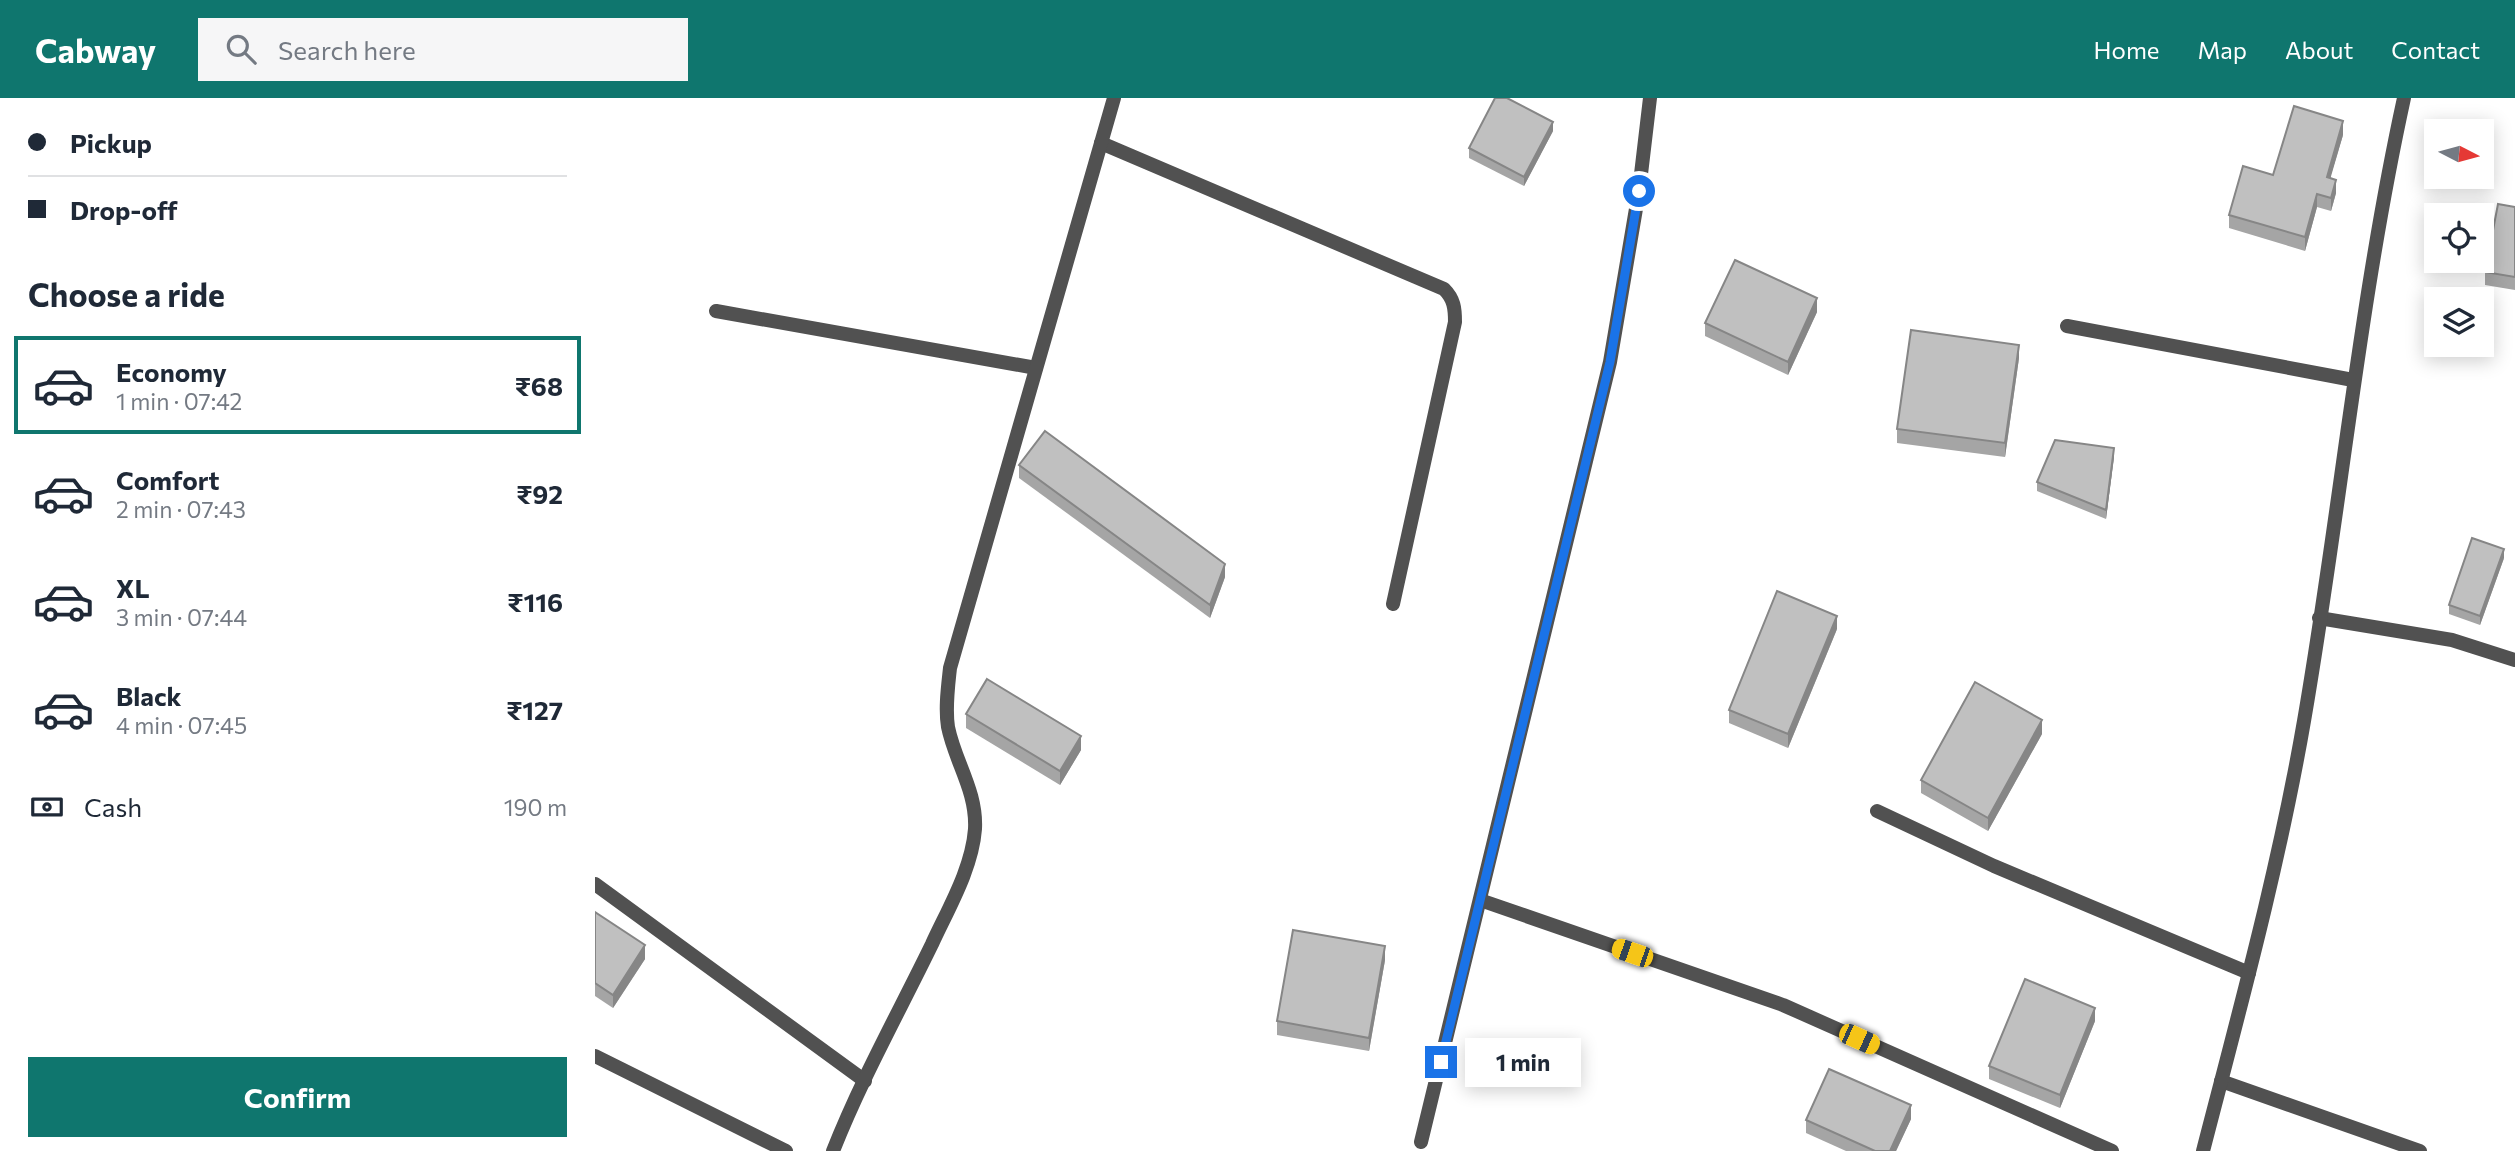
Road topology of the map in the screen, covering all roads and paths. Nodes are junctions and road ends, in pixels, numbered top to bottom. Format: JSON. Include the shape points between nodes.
{"nodes":[{"id":1,"x":1114,"y":98,"type":"edge"},
{"id":2,"x":1650,"y":98,"type":"edge"},
{"id":3,"x":2404,"y":98,"type":"edge"},
{"id":4,"x":1101,"y":143,"type":"junction"},
{"id":5,"x":716,"y":311,"type":"dead end"},
{"id":6,"x":2067,"y":326,"type":"dead end"},
{"id":7,"x":1036,"y":368,"type":"junction"},
{"id":8,"x":2353,"y":380,"type":"junction"},
{"id":9,"x":1393,"y":604,"type":"dead end"},
{"id":10,"x":2319,"y":618,"type":"junction"},
{"id":11,"x":2515,"y":660,"type":"edge"},
{"id":12,"x":1877,"y":811,"type":"dead end"},
{"id":13,"x":595,"y":884,"type":"edge"},
{"id":14,"x":1480,"y":900,"type":"junction"},
{"id":15,"x":2249,"y":973,"type":"junction"},
{"id":16,"x":595,"y":1056,"type":"edge"},
{"id":17,"x":865,"y":1081,"type":"junction"},
{"id":18,"x":2221,"y":1082,"type":"junction"},
{"id":19,"x":1422,"y":1142,"type":"dead end"},
{"id":20,"x":786,"y":1151,"type":"edge"},
{"id":21,"x":833,"y":1151,"type":"edge"},
{"id":22,"x":2112,"y":1151,"type":"edge"},
{"id":23,"x":2203,"y":1151,"type":"edge"},
{"id":24,"x":2420,"y":1151,"type":"edge"}],
"edges":[{"from":1,"to":4,"type":"street"},
{"from":2,"to":14,"type":"street","via":[[1610,362]]},
{"from":3,"to":8,"type":"street","via":[[2372,255]]},
{"from":4,"to":7,"type":"street"},
{"from":4,"to":9,"type":"street","via":[[1444,289],[1451,296],[1455,322]]},
{"from":5,"to":7,"type":"street"},
{"from":6,"to":8,"type":"street"},
{"from":7,"to":17,"type":"street","via":[[950,668],[949,728],[973,804],[970,855],[948,911]]},
{"from":8,"to":10,"type":"street"},
{"from":10,"to":11,"type":"street","via":[[2452,640]]},
{"from":10,"to":15,"type":"street","via":[[2304,721]]},
{"from":12,"to":15,"type":"street","via":[[1994,866]]},
{"from":13,"to":17,"type":"street"},
{"from":14,"to":19,"type":"street"},
{"from":14,"to":22,"type":"street","via":[[1783,1005]]},
{"from":15,"to":18,"type":"street"},
{"from":16,"to":20,"type":"street"},
{"from":17,"to":21,"type":"street"},
{"from":18,"to":23,"type":"street"},
{"from":18,"to":24,"type":"street"}]}
